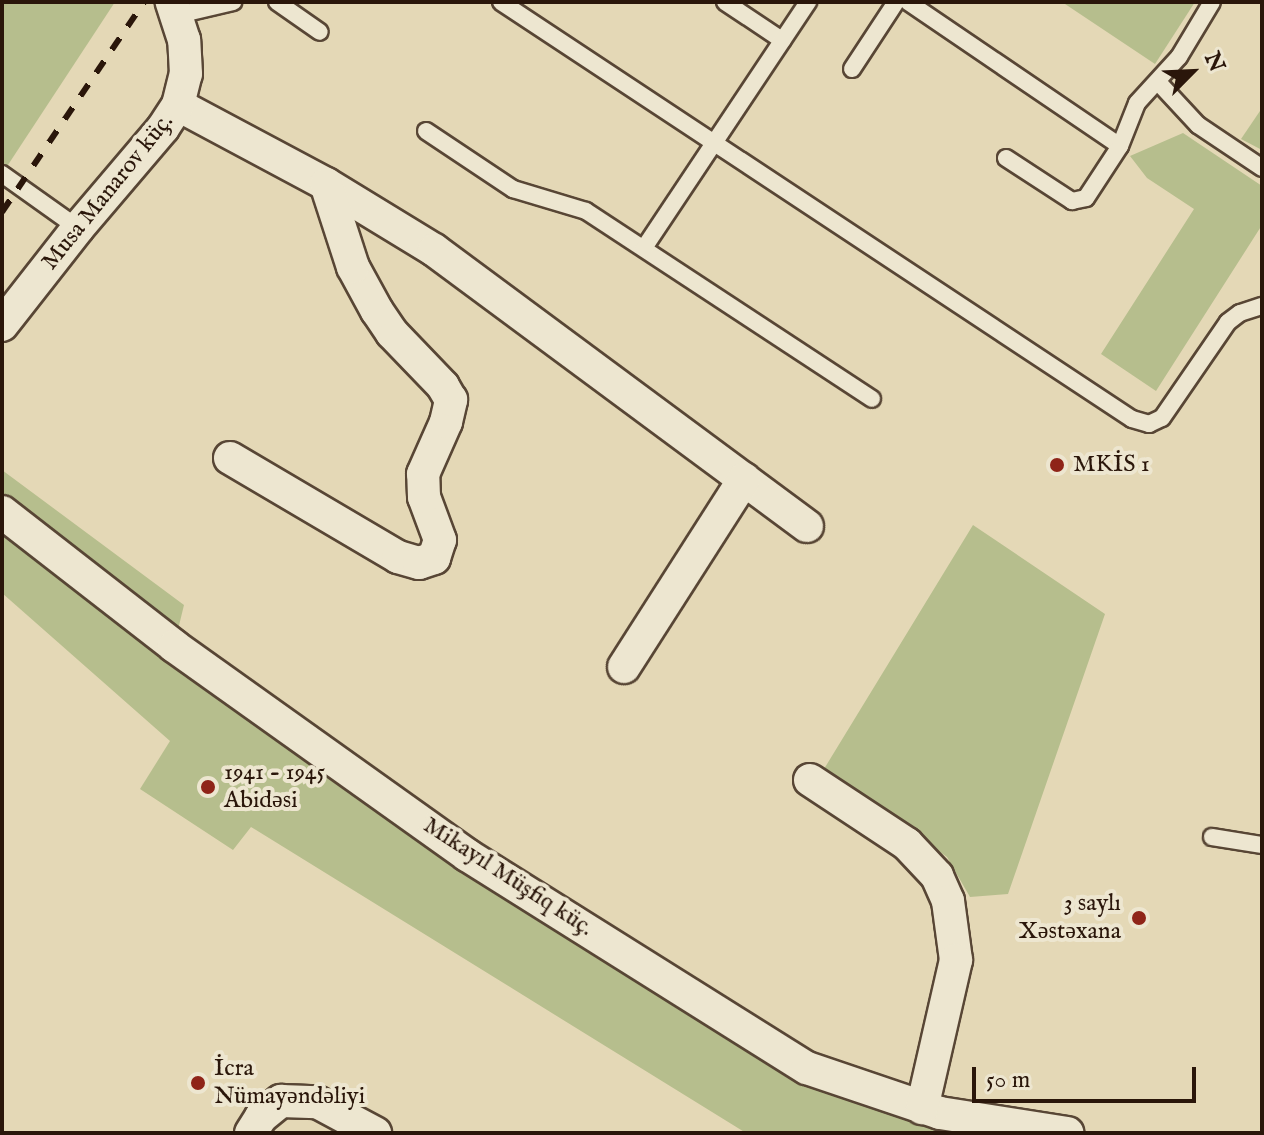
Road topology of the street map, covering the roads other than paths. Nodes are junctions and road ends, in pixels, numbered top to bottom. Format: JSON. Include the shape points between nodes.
{"nodes":[{"id":1,"x":233,"y":2,"type":"edge"},
{"id":2,"x":277,"y":2,"type":"edge"},
{"id":3,"x":501,"y":2,"type":"edge"},
{"id":4,"x":725,"y":2,"type":"edge"},
{"id":5,"x":808,"y":2,"type":"edge"},
{"id":6,"x":896,"y":2,"type":"edge"},
{"id":7,"x":908,"y":2,"type":"edge"},
{"id":8,"x":1212,"y":2,"type":"edge"},
{"id":9,"x":175,"y":8,"type":"edge"},
{"id":10,"x":320,"y":32,"type":"dead end"},
{"id":11,"x":782,"y":40,"type":"junction"},
{"id":12,"x":852,"y":69,"type":"dead end"},
{"id":13,"x":1158,"y":82,"type":"junction"},
{"id":14,"x":178,"y":105,"type":"junction"},
{"id":15,"x":426,"y":131,"type":"dead end"},
{"id":16,"x":715,"y":143,"type":"junction"},
{"id":17,"x":1120,"y":146,"type":"junction"},
{"id":18,"x":1006,"y":158,"type":"dead end"},
{"id":19,"x":1262,"y":168,"type":"edge"},
{"id":20,"x":2,"y":174,"type":"edge"},
{"id":21,"x":326,"y":184,"type":"junction"},
{"id":22,"x":78,"y":228,"type":"junction"},
{"id":23,"x":644,"y":248,"type":"junction"},
{"id":24,"x":1262,"y":306,"type":"edge"},
{"id":25,"x":2,"y":325,"type":"edge"},
{"id":26,"x":872,"y":399,"type":"dead end"},
{"id":27,"x":230,"y":458,"type":"dead end"},
{"id":28,"x":744,"y":479,"type":"junction"},
{"id":29,"x":2,"y":512,"type":"edge"},
{"id":30,"x":807,"y":526,"type":"dead end"},
{"id":31,"x":624,"y":667,"type":"dead end"},
{"id":32,"x":810,"y":780,"type":"dead end"},
{"id":33,"x":1212,"y":837,"type":"dead end"},
{"id":34,"x":1262,"y":845,"type":"edge"},
{"id":35,"x":922,"y":1108,"type":"junction"},
{"id":36,"x":251,"y":1133,"type":"edge"},
{"id":37,"x":375,"y":1133,"type":"edge"},
{"id":38,"x":1067,"y":1133,"type":"edge"}],
"edges":[{"from":1,"to":9,"type":"lane"},
{"from":2,"to":10,"type":"lane"},
{"from":3,"to":16,"type":"lane"},
{"from":4,"to":11,"type":"lane"},
{"from":5,"to":11,"type":"lane"},
{"from":6,"to":12,"type":"lane"},
{"from":7,"to":17,"type":"lane"},
{"from":8,"to":13,"type":"lane"},
{"from":9,"to":14,"type":"street","name":"Musa Manarov küç.","via":[[186,74]]},
{"from":11,"to":16,"type":"lane"},
{"from":13,"to":17,"type":"lane","via":[[1137,103]]},
{"from":13,"to":19,"type":"lane","via":[[1198,125]]},
{"from":14,"to":21,"type":"street"},
{"from":14,"to":22,"type":"street","name":"Musa Manarov küç."},
{"from":15,"to":23,"type":"lane","via":[[492,179],[586,211]]},
{"from":16,"to":23,"type":"lane"},
{"from":16,"to":24,"type":"lane","via":[[1132,419],[1149,424],[1162,418],[1228,322]]},
{"from":17,"to":18,"type":"lane","via":[[1086,198],[1072,201]]},
{"from":20,"to":22,"type":"lane"},
{"from":21,"to":27,"type":"street","via":[[353,267],[377,311],[451,400],[423,474],[424,497],[440,540],[434,558],[419,563],[398,557]]},
{"from":21,"to":28,"type":"street","via":[[465,271]]},
{"from":22,"to":25,"type":"street","name":"Musa Manarov küç."},
{"from":23,"to":26,"type":"lane"},
{"from":28,"to":30,"type":"street"},
{"from":28,"to":31,"type":"street"},
{"from":29,"to":35,"type":"street","name":"Mikayıl Müşfiq küç.","via":[[174,646],[467,855],[807,1068]]},
{"from":32,"to":35,"type":"street","via":[[907,844],[937,876],[948,901],[956,960]]},
{"from":33,"to":34,"type":"lane"},
{"from":35,"to":38,"type":"street","name":"Mikayıl Müşfiq küç."},
{"from":36,"to":37,"type":"street","via":[[281,1101],[317,1102]]}]}
